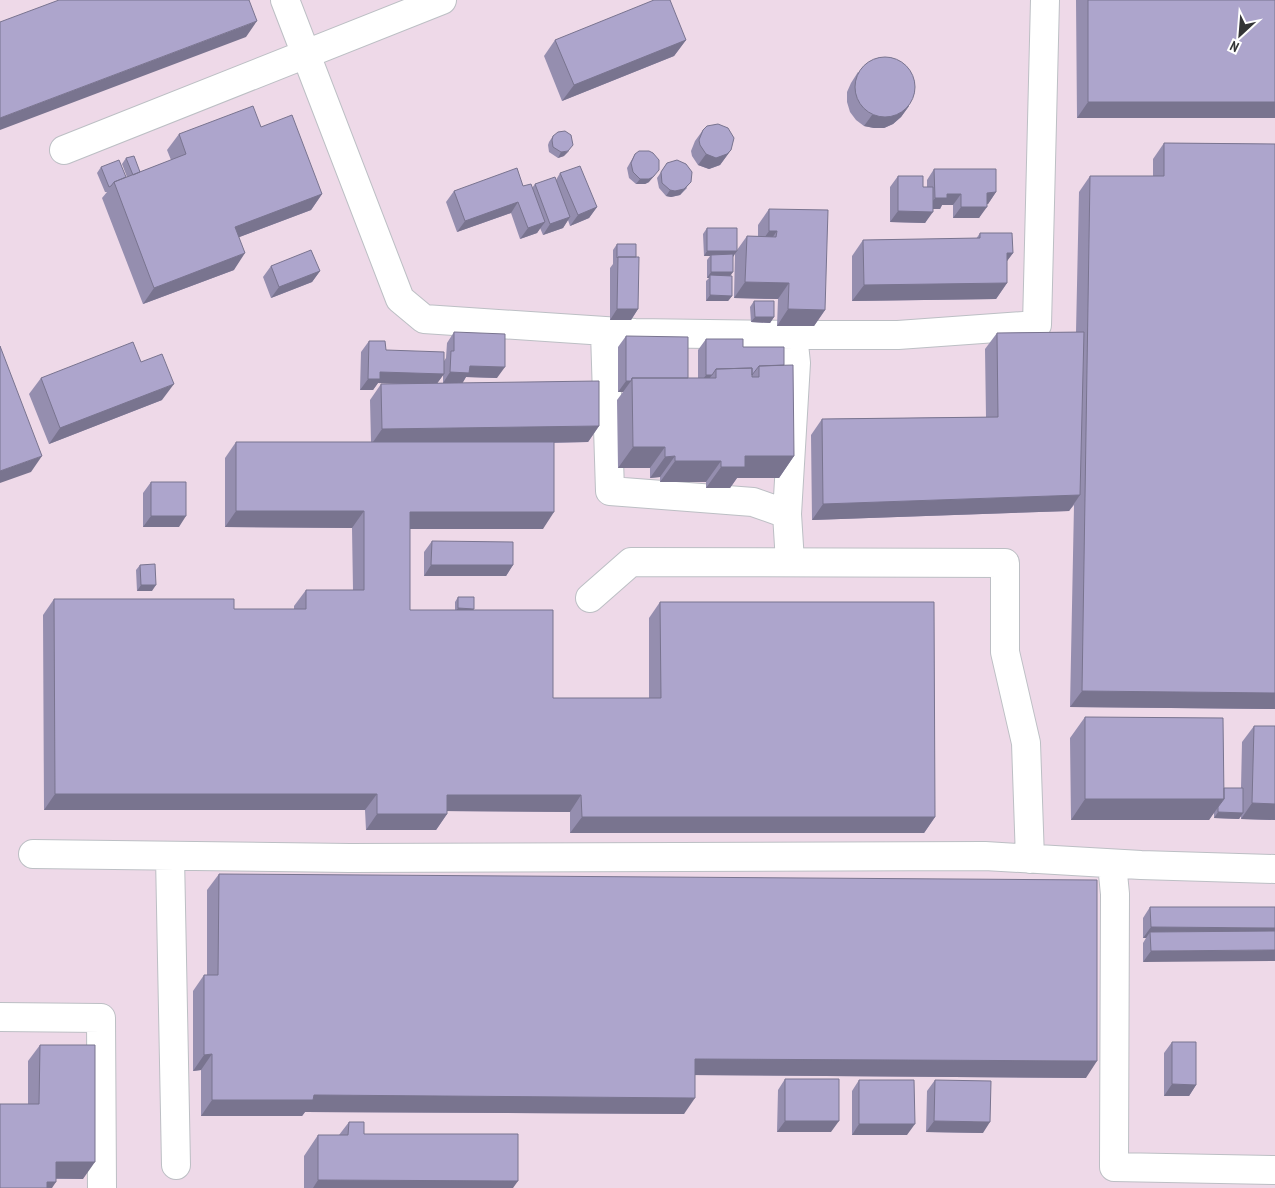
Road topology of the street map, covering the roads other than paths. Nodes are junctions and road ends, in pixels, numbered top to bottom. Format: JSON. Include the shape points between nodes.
{"nodes":[{"id":1,"x":285,"y":0,"type":"edge"},
{"id":2,"x":442,"y":0,"type":"edge"},
{"id":3,"x":1045,"y":0,"type":"edge"},
{"id":4,"x":306,"y":54,"type":"junction"},
{"id":5,"x":64,"y":150,"type":"dead end"},
{"id":6,"x":605,"y":332,"type":"junction"},
{"id":7,"x":793,"y":335,"type":"junction"},
{"id":8,"x":787,"y":514,"type":"junction"},
{"id":9,"x":790,"y":562,"type":"junction"},
{"id":10,"x":590,"y":598,"type":"dead end"},
{"id":11,"x":33,"y":854,"type":"dead end"},
{"id":12,"x":170,"y":856,"type":"junction"},
{"id":13,"x":1030,"y":859,"type":"junction"},
{"id":14,"x":1112,"y":864,"type":"junction"},
{"id":15,"x":1275,"y":868,"type":"edge"},
{"id":16,"x":0,"y":1017,"type":"edge"},
{"id":17,"x":176,"y":1165,"type":"dead end"},
{"id":18,"x":1275,"y":1170,"type":"edge"},
{"id":19,"x":102,"y":1188,"type":"edge"}],
"edges":[{"from":1,"to":4,"type":"street"},
{"from":2,"to":4,"type":"street"},
{"from":3,"to":7,"type":"street","via":[[1037,325],[898,335]]},
{"from":4,"to":5,"type":"street"},
{"from":4,"to":6,"type":"street","via":[[400,299],[424,319]]},
{"from":6,"to":7,"type":"street"},
{"from":6,"to":8,"type":"street","via":[[610,491],[753,502]]},
{"from":7,"to":8,"type":"street","via":[[796,364]]},
{"from":8,"to":9,"type":"street"},
{"from":9,"to":10,"type":"street","via":[[631,562]]},
{"from":9,"to":13,"type":"street","via":[[1005,563],[1005,652],[1026,743]]},
{"from":11,"to":12,"type":"street"},
{"from":12,"to":13,"type":"street","via":[[986,856]]},
{"from":12,"to":17,"type":"street"},
{"from":13,"to":14,"type":"street"},
{"from":14,"to":15,"type":"street"},
{"from":14,"to":18,"type":"street","via":[[1115,894],[1114,1167]]},
{"from":16,"to":19,"type":"street","via":[[101,1018]]}]}
